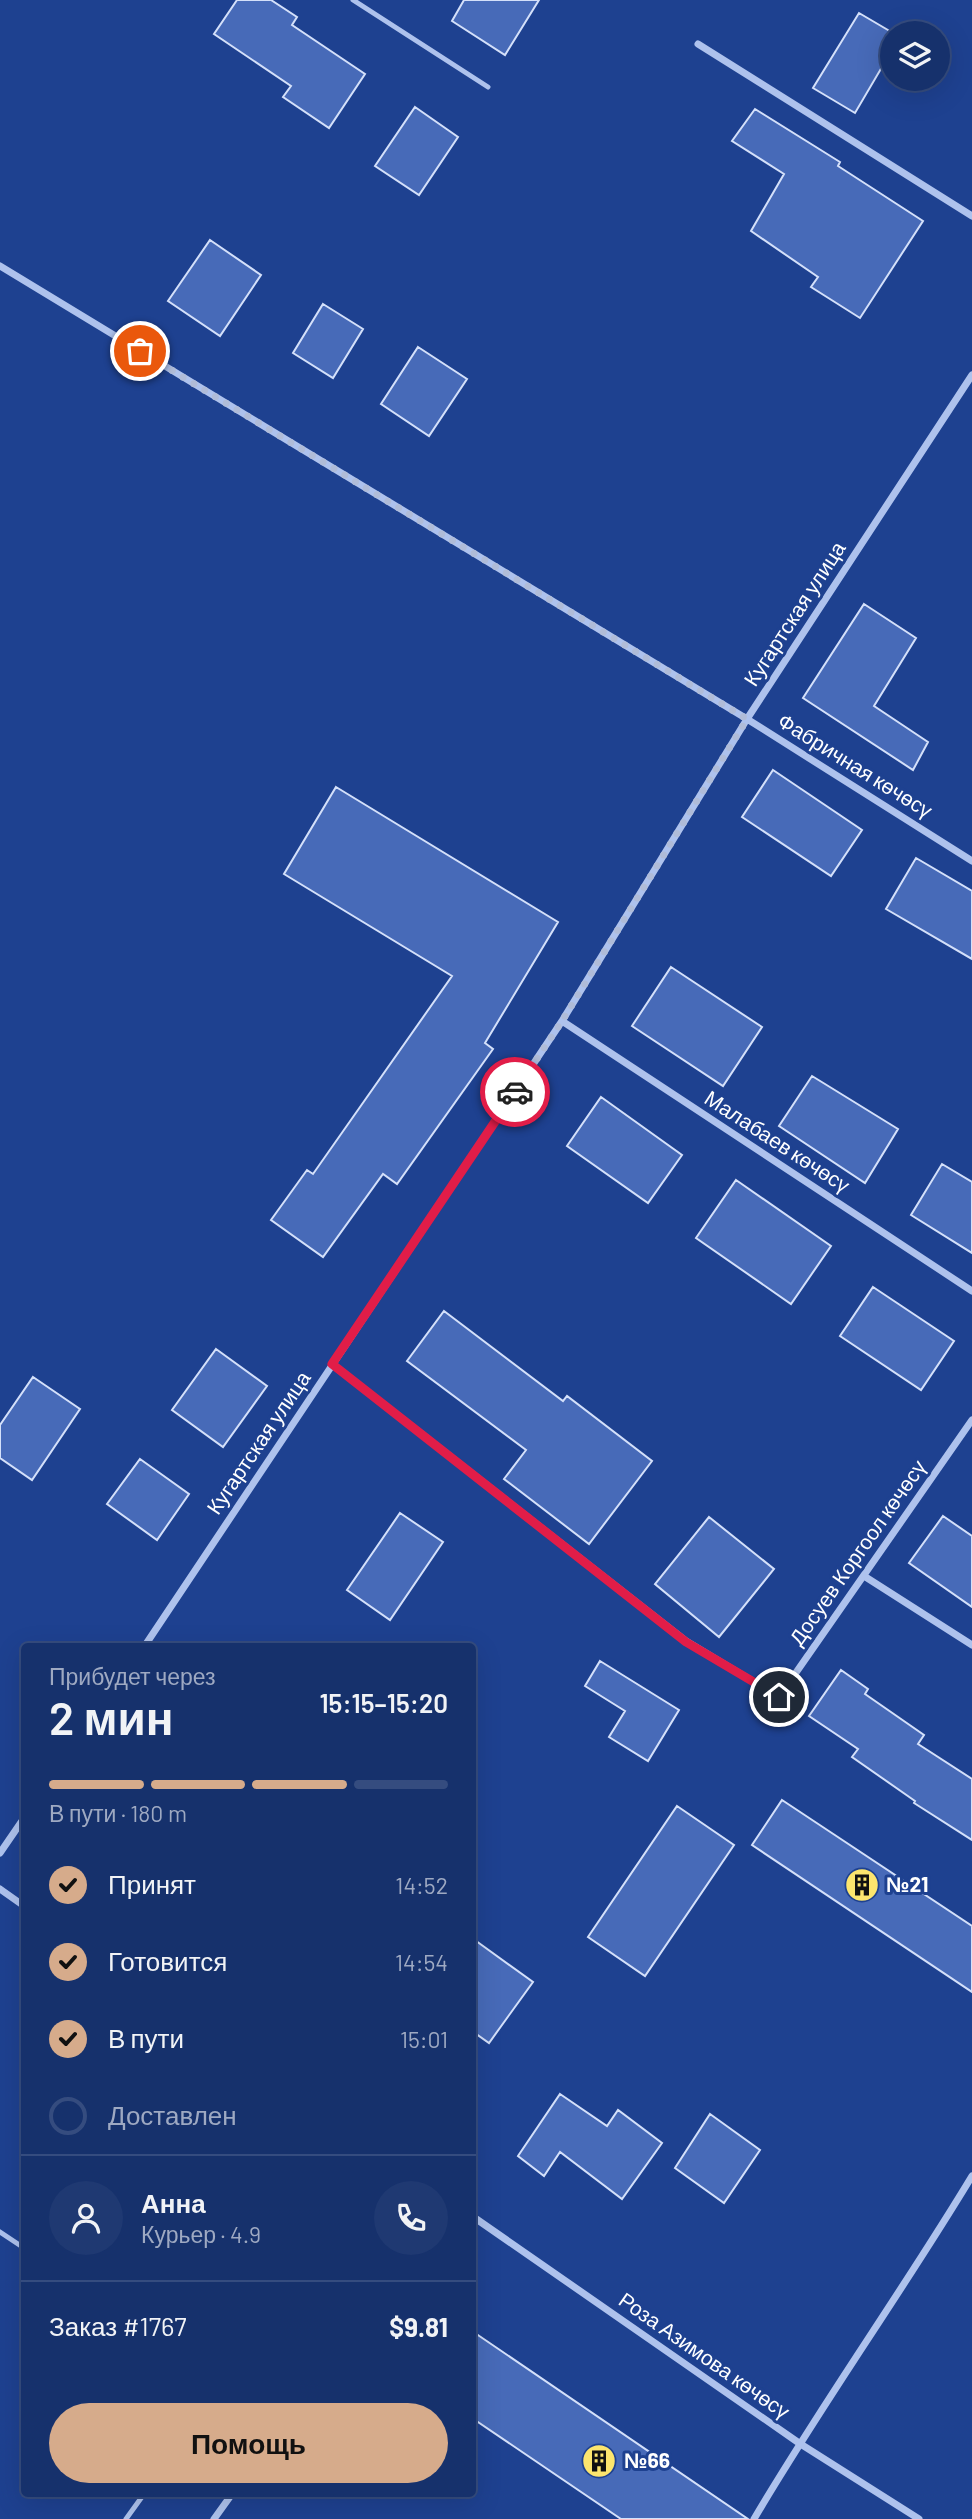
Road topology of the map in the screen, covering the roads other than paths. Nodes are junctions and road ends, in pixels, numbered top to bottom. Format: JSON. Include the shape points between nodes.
{"nodes":[{"id":1,"x":353,"y":0,"type":"edge"},
{"id":2,"x":698,"y":44,"type":"dead end"},
{"id":3,"x":488,"y":87,"type":"dead end"},
{"id":4,"x":972,"y":216,"type":"edge"},
{"id":5,"x":0,"y":266,"type":"edge"},
{"id":6,"x":972,"y":375,"type":"edge"},
{"id":7,"x":747,"y":719,"type":"junction"},
{"id":8,"x":972,"y":861,"type":"edge"},
{"id":9,"x":562,"y":1021,"type":"junction"},
{"id":10,"x":972,"y":1291,"type":"edge"},
{"id":11,"x":332,"y":1364,"type":"junction"},
{"id":12,"x":972,"y":1420,"type":"edge"},
{"id":13,"x":864,"y":1576,"type":"junction"},
{"id":14,"x":147,"y":1643,"type":"edge"},
{"id":15,"x":972,"y":1645,"type":"edge"},
{"id":16,"x":21,"y":1822,"type":"edge"},
{"id":17,"x":0,"y":1853,"type":"edge"},
{"id":18,"x":0,"y":1889,"type":"edge"},
{"id":19,"x":21,"y":1904,"type":"edge"},
{"id":20,"x":972,"y":2176,"type":"edge"},
{"id":21,"x":476,"y":2219,"type":"edge"},
{"id":22,"x":0,"y":2232,"type":"edge"},
{"id":23,"x":21,"y":2246,"type":"edge"},
{"id":24,"x":799,"y":2444,"type":"junction"},
{"id":25,"x":142,"y":2497,"type":"edge"},
{"id":26,"x":230,"y":2497,"type":"edge"},
{"id":27,"x":126,"y":2519,"type":"edge"},
{"id":28,"x":214,"y":2519,"type":"edge"},
{"id":29,"x":754,"y":2519,"type":"edge"},
{"id":30,"x":919,"y":2519,"type":"edge"}],
"edges":[{"from":1,"to":3,"type":"lane"},
{"from":2,"to":4,"type":"street"},
{"from":5,"to":7,"type":"street","name":"Фабричная көчөсү"},
{"from":6,"to":7,"type":"street","name":"Кугартская улица"},
{"from":7,"to":8,"type":"street","name":"Фабричная көчөсү"},
{"from":7,"to":9,"type":"street","name":"Кугартская улица"},
{"from":9,"to":10,"type":"street","name":"Малабаев көчөсү"},
{"from":9,"to":11,"type":"street","name":"Кугартская улица"},
{"from":11,"to":13,"type":"street","name":"Досуев Коргоол көчөсү","via":[[686,1642],[779,1697]]},
{"from":11,"to":14,"type":"street","name":"Кугартская улица"},
{"from":12,"to":13,"type":"street","name":"Досуев Коргоол көчөсү"},
{"from":13,"to":15,"type":"street"},
{"from":16,"to":17,"type":"street"},
{"from":18,"to":19,"type":"street"},
{"from":20,"to":24,"type":"street"},
{"from":21,"to":24,"type":"street","name":"Роза Азимова көчөсү"},
{"from":22,"to":23,"type":"lane"},
{"from":24,"to":29,"type":"street"},
{"from":24,"to":30,"type":"street","name":"Роза Азимова көчөсү"},
{"from":25,"to":27,"type":"lane"},
{"from":26,"to":28,"type":"street"}]}
